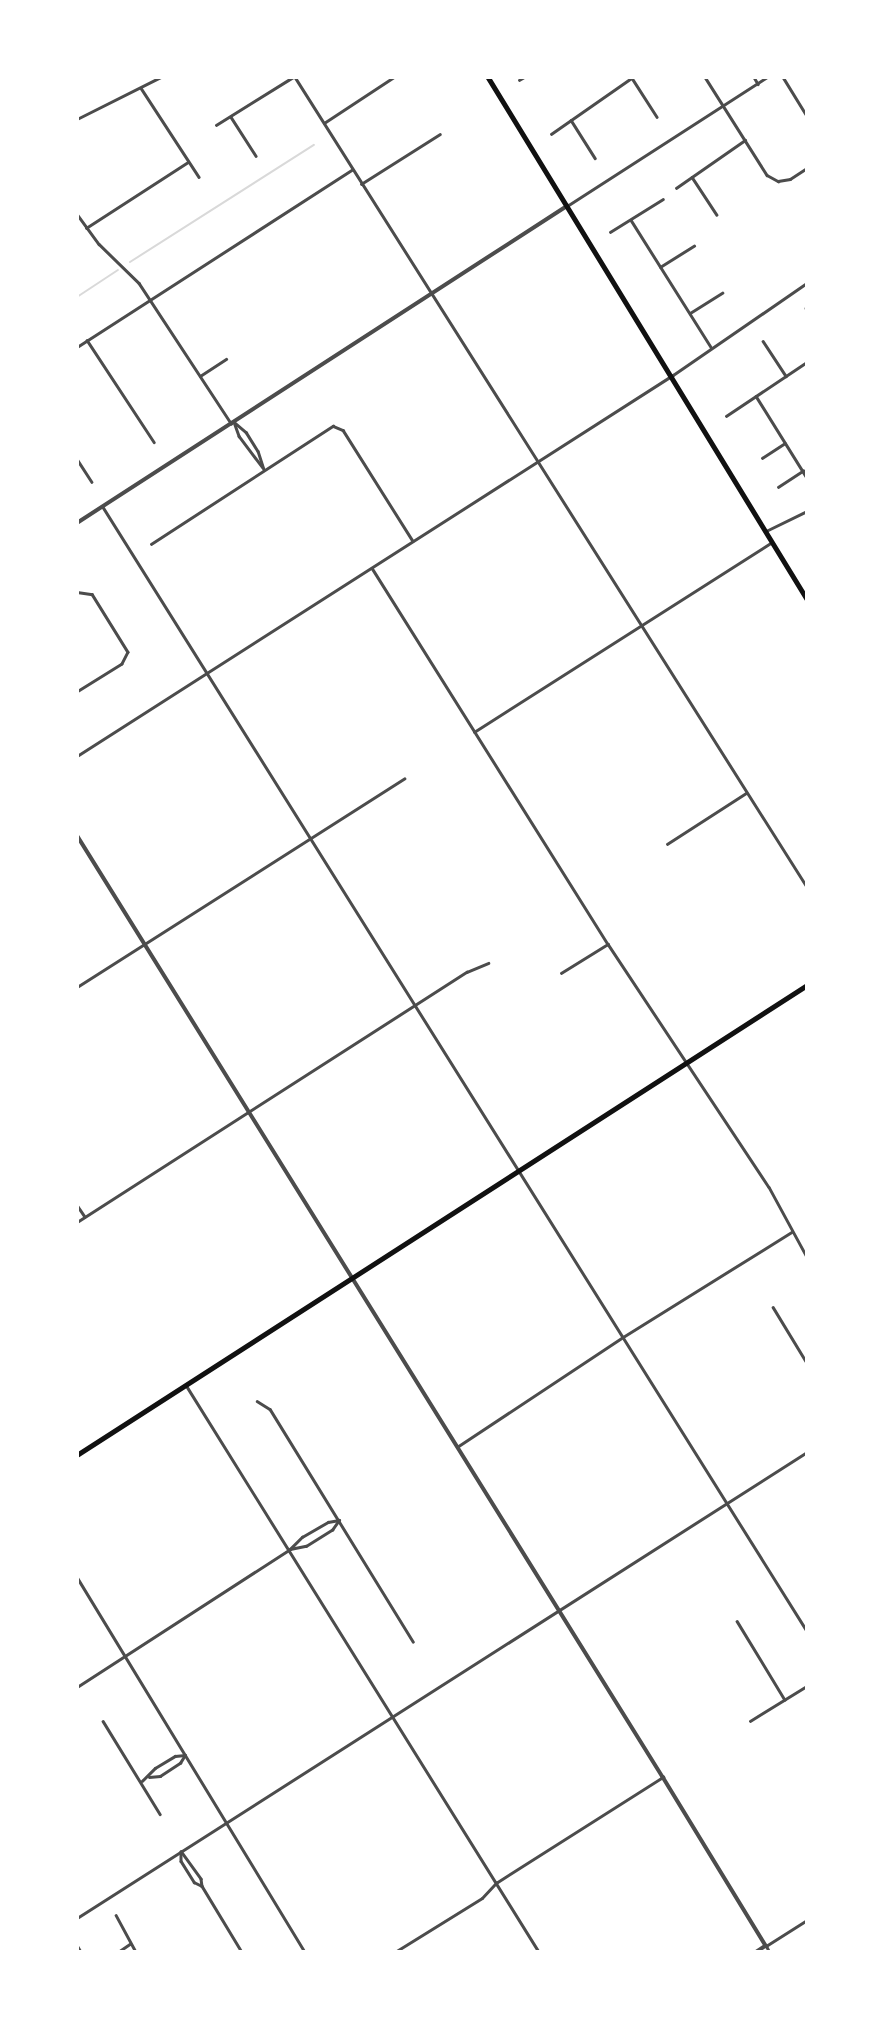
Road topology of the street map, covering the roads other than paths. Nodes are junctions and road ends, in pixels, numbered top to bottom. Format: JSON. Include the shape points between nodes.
{"nodes":[{"id":1,"x":161,"y":77,"type":"edge"},
{"id":2,"x":294,"y":77,"type":"edge"},
{"id":3,"x":394,"y":77,"type":"edge"},
{"id":4,"x":488,"y":77,"type":"edge"},
{"id":5,"x":524,"y":77,"type":"edge"},
{"id":6,"x":705,"y":77,"type":"edge"},
{"id":7,"x":754,"y":77,"type":"edge"},
{"id":8,"x":767,"y":77,"type":"edge"},
{"id":9,"x":783,"y":77,"type":"edge"},
{"id":10,"x":633,"y":78,"type":"edge"},
{"id":11,"x":519,"y":80,"type":"dead end"},
{"id":12,"x":758,"y":84,"type":"junction"},
{"id":13,"x":141,"y":88,"type":"junction"},
{"id":14,"x":723,"y":106,"type":"junction"},
{"id":15,"x":807,"y":116,"type":"edge"},
{"id":16,"x":231,"y":117,"type":"junction"},
{"id":17,"x":657,"y":117,"type":"dead end"},
{"id":18,"x":77,"y":119,"type":"edge"},
{"id":19,"x":571,"y":120,"type":"junction"},
{"id":20,"x":323,"y":123,"type":"junction"},
{"id":21,"x":216,"y":125,"type":"dead end"},
{"id":22,"x":440,"y":134,"type":"dead end"},
{"id":23,"x":551,"y":134,"type":"dead end"},
{"id":24,"x":745,"y":140,"type":"junction"},
{"id":25,"x":256,"y":156,"type":"dead end"},
{"id":26,"x":595,"y":158,"type":"dead end"},
{"id":27,"x":188,"y":162,"type":"junction"},
{"id":28,"x":807,"y":168,"type":"edge"},
{"id":29,"x":352,"y":170,"type":"junction"},
{"id":30,"x":199,"y":177,"type":"dead end"},
{"id":31,"x":692,"y":177,"type":"junction"},
{"id":32,"x":361,"y":184,"type":"junction"},
{"id":33,"x":676,"y":188,"type":"dead end"},
{"id":34,"x":663,"y":199,"type":"dead end"},
{"id":35,"x":567,"y":206,"type":"junction"},
{"id":36,"x":77,"y":214,"type":"edge"},
{"id":37,"x":717,"y":215,"type":"dead end"},
{"id":38,"x":631,"y":220,"type":"junction"},
{"id":39,"x":86,"y":228,"type":"junction"},
{"id":40,"x":610,"y":232,"type":"dead end"},
{"id":41,"x":694,"y":246,"type":"dead end"},
{"id":42,"x":660,"y":267,"type":"junction"},
{"id":43,"x":807,"y":283,"type":"edge"},
{"id":44,"x":431,"y":293,"type":"junction"},
{"id":45,"x":722,"y":293,"type":"dead end"},
{"id":46,"x":150,"y":299,"type":"junction"},
{"id":47,"x":690,"y":313,"type":"junction"},
{"id":48,"x":87,"y":340,"type":"junction"},
{"id":49,"x":763,"y":341,"type":"dead end"},
{"id":50,"x":77,"y":346,"type":"edge"},
{"id":51,"x":712,"y":348,"type":"junction"},
{"id":52,"x":226,"y":359,"type":"dead end"},
{"id":53,"x":807,"y":362,"type":"edge"},
{"id":54,"x":673,"y":375,"type":"junction"},
{"id":55,"x":200,"y":376,"type":"junction"},
{"id":56,"x":786,"y":376,"type":"junction"},
{"id":57,"x":756,"y":396,"type":"junction"},
{"id":58,"x":726,"y":416,"type":"dead end"},
{"id":59,"x":233,"y":423,"type":"junction"},
{"id":60,"x":154,"y":442,"type":"dead end"},
{"id":61,"x":785,"y":443,"type":"junction"},
{"id":62,"x":762,"y":458,"type":"dead end"},
{"id":63,"x":77,"y":459,"type":"edge"},
{"id":64,"x":535,"y":462,"type":"junction"},
{"id":65,"x":264,"y":469,"type":"junction"},
{"id":66,"x":803,"y":471,"type":"junction"},
{"id":67,"x":807,"y":478,"type":"edge"},
{"id":68,"x":92,"y":482,"type":"dead end"},
{"id":69,"x":778,"y":487,"type":"dead end"},
{"id":70,"x":103,"y":506,"type":"junction"},
{"id":71,"x":807,"y":511,"type":"edge"},
{"id":72,"x":77,"y":523,"type":"edge"},
{"id":73,"x":766,"y":531,"type":"junction"},
{"id":74,"x":414,"y":541,"type":"junction"},
{"id":75,"x":772,"y":542,"type":"junction"},
{"id":76,"x":150,"y":544,"type":"dead end"},
{"id":77,"x":372,"y":568,"type":"junction"},
{"id":78,"x":77,"y":592,"type":"edge"},
{"id":79,"x":807,"y":598,"type":"edge"},
{"id":80,"x":641,"y":627,"type":"junction"},
{"id":81,"x":207,"y":673,"type":"junction"},
{"id":82,"x":77,"y":692,"type":"edge"},
{"id":83,"x":474,"y":732,"type":"junction"},
{"id":84,"x":77,"y":756,"type":"edge"},
{"id":85,"x":404,"y":779,"type":"dead end"},
{"id":86,"x":746,"y":793,"type":"junction"},
{"id":87,"x":77,"y":835,"type":"edge"},
{"id":88,"x":310,"y":839,"type":"junction"},
{"id":89,"x":667,"y":844,"type":"dead end"},
{"id":90,"x":807,"y":887,"type":"edge"},
{"id":91,"x":145,"y":944,"type":"junction"},
{"id":92,"x":608,"y":944,"type":"junction"},
{"id":93,"x":488,"y":963,"type":"dead end"},
{"id":94,"x":561,"y":973,"type":"dead end"},
{"id":95,"x":807,"y":985,"type":"edge"},
{"id":96,"x":77,"y":987,"type":"edge"},
{"id":97,"x":414,"y":1005,"type":"junction"},
{"id":98,"x":687,"y":1064,"type":"junction"},
{"id":99,"x":251,"y":1111,"type":"junction"},
{"id":100,"x":519,"y":1172,"type":"junction"},
{"id":101,"x":77,"y":1205,"type":"edge"},
{"id":102,"x":85,"y":1217,"type":"junction"},
{"id":103,"x":77,"y":1222,"type":"edge"},
{"id":104,"x":792,"y":1232,"type":"junction"},
{"id":105,"x":807,"y":1257,"type":"edge"},
{"id":106,"x":352,"y":1279,"type":"junction"},
{"id":107,"x":773,"y":1307,"type":"dead end"},
{"id":108,"x":623,"y":1337,"type":"junction"},
{"id":109,"x":807,"y":1363,"type":"edge"},
{"id":110,"x":186,"y":1385,"type":"junction"},
{"id":111,"x":257,"y":1401,"type":"dead end"},
{"id":112,"x":457,"y":1447,"type":"junction"},
{"id":113,"x":807,"y":1452,"type":"edge"},
{"id":114,"x":77,"y":1455,"type":"edge"},
{"id":115,"x":727,"y":1503,"type":"junction"},
{"id":116,"x":339,"y":1520,"type":"junction"},
{"id":117,"x":290,"y":1549,"type":"junction"},
{"id":118,"x":77,"y":1577,"type":"edge"},
{"id":119,"x":560,"y":1609,"type":"junction"},
{"id":120,"x":737,"y":1621,"type":"dead end"},
{"id":121,"x":807,"y":1631,"type":"edge"},
{"id":122,"x":413,"y":1640,"type":"dead end"},
{"id":123,"x":126,"y":1656,"type":"junction"},
{"id":124,"x":807,"y":1686,"type":"edge"},
{"id":125,"x":77,"y":1687,"type":"edge"},
{"id":126,"x":785,"y":1700,"type":"junction"},
{"id":127,"x":392,"y":1717,"type":"junction"},
{"id":128,"x":103,"y":1721,"type":"dead end"},
{"id":129,"x":750,"y":1721,"type":"dead end"},
{"id":130,"x":185,"y":1755,"type":"junction"},
{"id":131,"x":149,"y":1777,"type":"junction"},
{"id":132,"x":663,"y":1777,"type":"junction"},
{"id":133,"x":141,"y":1782,"type":"junction"},
{"id":134,"x":160,"y":1814,"type":"dead end"},
{"id":135,"x":227,"y":1823,"type":"junction"},
{"id":136,"x":181,"y":1851,"type":"junction"},
{"id":137,"x":496,"y":1883,"type":"junction"},
{"id":138,"x":202,"y":1886,"type":"junction"},
{"id":139,"x":116,"y":1915,"type":"dead end"},
{"id":140,"x":77,"y":1918,"type":"edge"},
{"id":141,"x":807,"y":1920,"type":"edge"},
{"id":142,"x":131,"y":1944,"type":"junction"},
{"id":143,"x":77,"y":1945,"type":"edge"},
{"id":144,"x":766,"y":1946,"type":"junction"},
{"id":145,"x":81,"y":1952,"type":"edge"},
{"id":146,"x":118,"y":1952,"type":"edge"},
{"id":147,"x":136,"y":1952,"type":"edge"},
{"id":148,"x":242,"y":1952,"type":"edge"},
{"id":149,"x":305,"y":1952,"type":"edge"},
{"id":150,"x":395,"y":1952,"type":"edge"},
{"id":151,"x":539,"y":1952,"type":"edge"},
{"id":152,"x":757,"y":1952,"type":"edge"},
{"id":153,"x":769,"y":1952,"type":"edge"}],
"edges":[{"from":1,"to":13,"type":"street"},
{"from":2,"to":16,"type":"street"},
{"from":2,"to":20,"type":"street"},
{"from":3,"to":20,"type":"street"},
{"from":4,"to":35,"type":"main road"},
{"from":5,"to":11,"type":"street"},
{"from":6,"to":14,"type":"street"},
{"from":7,"to":12,"type":"street"},
{"from":8,"to":12,"type":"street"},
{"from":9,"to":15,"type":"street"},
{"from":10,"to":17,"type":"street"},
{"from":10,"to":19,"type":"street"},
{"from":12,"to":14,"type":"street"},
{"from":13,"to":18,"type":"street"},
{"from":13,"to":27,"type":"street"},
{"from":14,"to":24,"type":"street"},
{"from":14,"to":35,"type":"street"},
{"from":16,"to":21,"type":"street"},
{"from":16,"to":25,"type":"street"},
{"from":19,"to":23,"type":"street"},
{"from":19,"to":26,"type":"street"},
{"from":20,"to":29,"type":"street"},
{"from":22,"to":32,"type":"street"},
{"from":24,"to":28,"type":"street","via":[[767,175],[778,181]]},
{"from":24,"to":31,"type":"street"},
{"from":27,"to":30,"type":"street"},
{"from":27,"to":39,"type":"street"},
{"from":29,"to":32,"type":"street"},
{"from":29,"to":46,"type":"street"},
{"from":31,"to":33,"type":"street"},
{"from":31,"to":37,"type":"street"},
{"from":32,"to":44,"type":"street"},
{"from":34,"to":38,"type":"street"},
{"from":35,"to":44,"type":"street"},
{"from":35,"to":54,"type":"main road"},
{"from":36,"to":39,"type":"street"},
{"from":38,"to":40,"type":"street"},
{"from":38,"to":42,"type":"street"},
{"from":39,"to":46,"type":"street"},
{"from":41,"to":42,"type":"street"},
{"from":42,"to":47,"type":"street"},
{"from":43,"to":51,"type":"street"},
{"from":44,"to":59,"type":"street"},
{"from":44,"to":64,"type":"street"},
{"from":45,"to":47,"type":"street"},
{"from":46,"to":48,"type":"street"},
{"from":46,"to":55,"type":"street"},
{"from":47,"to":51,"type":"street"},
{"from":48,"to":50,"type":"street"},
{"from":48,"to":60,"type":"street"},
{"from":49,"to":56,"type":"street"},
{"from":51,"to":54,"type":"street"},
{"from":52,"to":55,"type":"street"},
{"from":53,"to":56,"type":"street"},
{"from":54,"to":64,"type":"street"},
{"from":54,"to":73,"type":"main road"},
{"from":55,"to":59,"type":"street"},
{"from":56,"to":57,"type":"street"},
{"from":57,"to":58,"type":"street"},
{"from":57,"to":61,"type":"street"},
{"from":59,"to":65,"type":"street"},
{"from":59,"to":65,"type":"street","via":[[246,432]]},
{"from":59,"to":70,"type":"street"},
{"from":61,"to":62,"type":"street"},
{"from":61,"to":66,"type":"street"},
{"from":63,"to":68,"type":"street"},
{"from":64,"to":74,"type":"street"},
{"from":64,"to":80,"type":"street"},
{"from":65,"to":74,"type":"street","via":[[333,426],[343,430]]},
{"from":65,"to":76,"type":"street"},
{"from":66,"to":67,"type":"street"},
{"from":66,"to":69,"type":"street"},
{"from":70,"to":72,"type":"street"},
{"from":70,"to":81,"type":"street"},
{"from":71,"to":73,"type":"street"},
{"from":73,"to":75,"type":"main road"},
{"from":74,"to":77,"type":"street"},
{"from":75,"to":79,"type":"main road"},
{"from":75,"to":80,"type":"street"},
{"from":77,"to":81,"type":"street"},
{"from":77,"to":83,"type":"street"},
{"from":78,"to":82,"type":"street","via":[[92,594],[128,652],[122,664]]},
{"from":80,"to":83,"type":"street"},
{"from":80,"to":86,"type":"street"},
{"from":81,"to":84,"type":"street"},
{"from":81,"to":88,"type":"street"},
{"from":83,"to":92,"type":"street"},
{"from":85,"to":88,"type":"street"},
{"from":86,"to":89,"type":"street"},
{"from":86,"to":90,"type":"street"},
{"from":87,"to":91,"type":"street"},
{"from":88,"to":91,"type":"street"},
{"from":88,"to":97,"type":"street"},
{"from":91,"to":96,"type":"street"},
{"from":91,"to":99,"type":"street"},
{"from":92,"to":94,"type":"street"},
{"from":92,"to":98,"type":"street"},
{"from":93,"to":97,"type":"street"},
{"from":95,"to":98,"type":"main road"},
{"from":97,"to":99,"type":"street"},
{"from":97,"to":100,"type":"street"},
{"from":98,"to":100,"type":"main road"},
{"from":98,"to":104,"type":"street","via":[[769,1187]]},
{"from":99,"to":102,"type":"street"},
{"from":99,"to":106,"type":"street"},
{"from":100,"to":106,"type":"main road"},
{"from":100,"to":108,"type":"street"},
{"from":101,"to":102,"type":"street"},
{"from":102,"to":103,"type":"street"},
{"from":104,"to":105,"type":"street"},
{"from":104,"to":108,"type":"street"},
{"from":106,"to":110,"type":"main road"},
{"from":106,"to":112,"type":"street"},
{"from":107,"to":109,"type":"street"},
{"from":108,"to":112,"type":"street"},
{"from":108,"to":115,"type":"street"},
{"from":110,"to":114,"type":"main road"},
{"from":110,"to":117,"type":"street"},
{"from":111,"to":116,"type":"street","via":[[270,1409]]},
{"from":112,"to":119,"type":"street"},
{"from":113,"to":115,"type":"street"},
{"from":115,"to":119,"type":"street"},
{"from":115,"to":121,"type":"street"},
{"from":116,"to":117,"type":"street","via":[[318,1527]]},
{"from":116,"to":117,"type":"street","via":[[332,1530],[306,1546]]},
{"from":116,"to":122,"type":"street"},
{"from":117,"to":123,"type":"street"},
{"from":117,"to":127,"type":"street"},
{"from":118,"to":123,"type":"street"},
{"from":119,"to":127,"type":"street"},
{"from":119,"to":132,"type":"street"},
{"from":120,"to":126,"type":"street"},
{"from":123,"to":125,"type":"street"},
{"from":123,"to":130,"type":"street"},
{"from":124,"to":126,"type":"street"},
{"from":126,"to":129,"type":"street"},
{"from":127,"to":135,"type":"street"},
{"from":127,"to":137,"type":"street"},
{"from":128,"to":133,"type":"street"},
{"from":130,"to":131,"type":"street","via":[[155,1768]]},
{"from":130,"to":131,"type":"street","via":[[160,1776]]},
{"from":130,"to":135,"type":"street"},
{"from":131,"to":133,"type":"street"},
{"from":132,"to":137,"type":"street"},
{"from":132,"to":144,"type":"street"},
{"from":133,"to":134,"type":"street"},
{"from":135,"to":136,"type":"street"},
{"from":135,"to":149,"type":"street"},
{"from":136,"to":138,"type":"street"},
{"from":136,"to":138,"type":"street","via":[[181,1861],[194,1882]]},
{"from":136,"to":140,"type":"street"},
{"from":137,"to":150,"type":"street","via":[[482,1898]]},
{"from":137,"to":151,"type":"street"},
{"from":138,"to":148,"type":"street"},
{"from":139,"to":142,"type":"street"},
{"from":141,"to":144,"type":"street"},
{"from":142,"to":146,"type":"street"},
{"from":142,"to":147,"type":"street"},
{"from":143,"to":145,"type":"street"},
{"from":144,"to":152,"type":"street"},
{"from":144,"to":153,"type":"street"}]}
